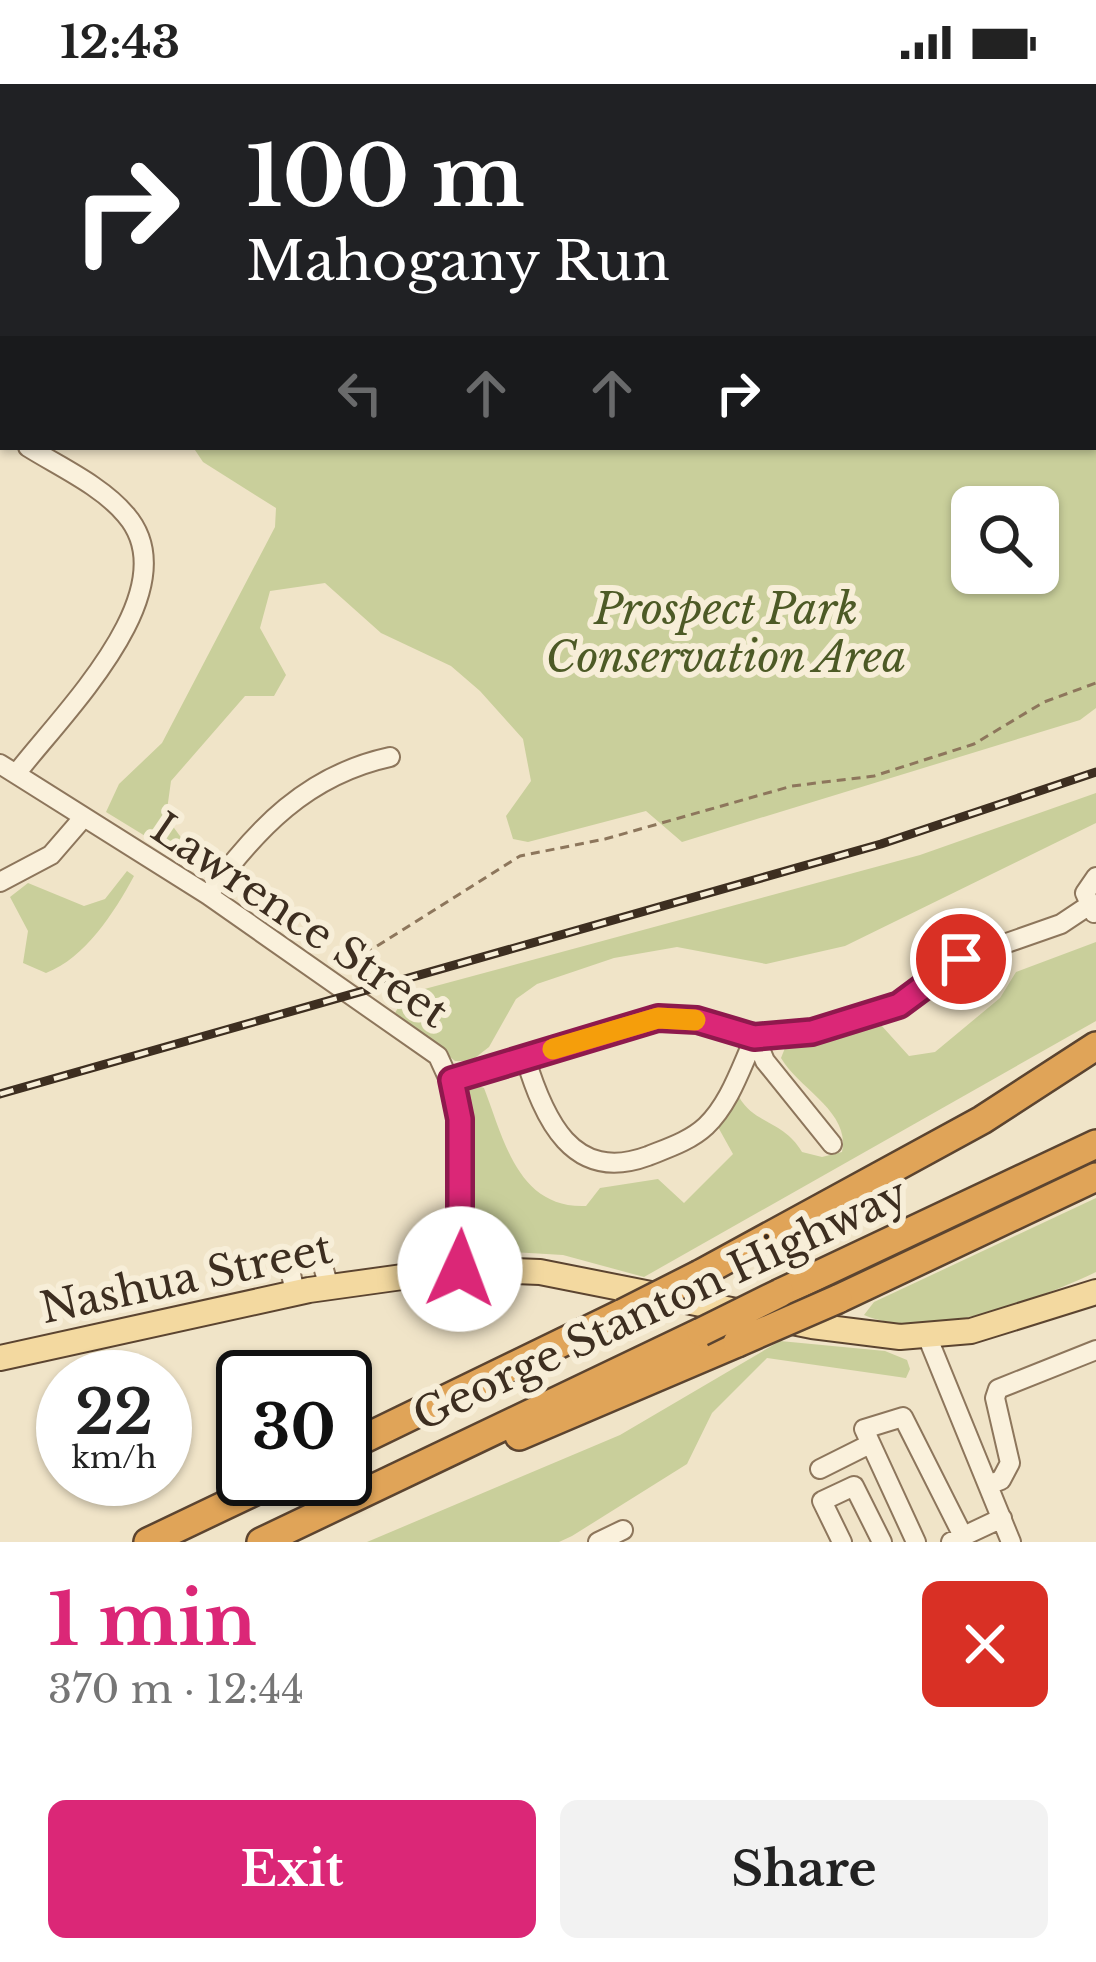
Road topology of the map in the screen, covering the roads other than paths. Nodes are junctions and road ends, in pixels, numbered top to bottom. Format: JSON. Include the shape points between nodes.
{"nodes":[{"id":1,"x":33,"y":450,"type":"edge"},
{"id":2,"x":390,"y":757,"type":"dead end"},
{"id":3,"x":8,"y":769,"type":"edge"},
{"id":4,"x":82,"y":818,"type":"junction"},
{"id":5,"x":1096,"y":877,"type":"edge"},
{"id":6,"x":0,"y":882,"type":"edge"},
{"id":7,"x":208,"y":896,"type":"junction"},
{"id":8,"x":1092,"y":910,"type":"edge"},
{"id":9,"x":754,"y":1037,"type":"junction"},
{"id":10,"x":1096,"y":1046,"type":"edge"},
{"id":11,"x":525,"y":1057,"type":"junction"},
{"id":12,"x":1096,"y":1060,"type":"edge"},
{"id":13,"x":452,"y":1080,"type":"junction"},
{"id":14,"x":982,"y":1120,"type":"junction"},
{"id":15,"x":832,"y":1144,"type":"dead end"},
{"id":16,"x":1096,"y":1144,"type":"edge"},
{"id":17,"x":1096,"y":1177,"type":"edge"},
{"id":18,"x":460,"y":1269,"type":"junction"},
{"id":19,"x":328,"y":1286,"type":"junction"},
{"id":20,"x":1096,"y":1292,"type":"edge"},
{"id":21,"x":296,"y":1293,"type":"junction"},
{"id":22,"x":927,"y":1336,"type":"junction"},
{"id":23,"x":1096,"y":1349,"type":"edge"},
{"id":24,"x":0,"y":1358,"type":"edge"},
{"id":25,"x":372,"y":1435,"type":"edge"},
{"id":26,"x":870,"y":1444,"type":"junction"},
{"id":27,"x":820,"y":1469,"type":"dead end"},
{"id":28,"x":988,"y":1485,"type":"junction"},
{"id":29,"x":223,"y":1506,"type":"edge"},
{"id":30,"x":1002,"y":1518,"type":"junction"},
{"id":31,"x":287,"y":1530,"type":"junction"},
{"id":32,"x":622,"y":1530,"type":"dead end"},
{"id":33,"x":956,"y":1538,"type":"edge"},
{"id":34,"x":148,"y":1542,"type":"edge"},
{"id":35,"x":260,"y":1542,"type":"edge"},
{"id":36,"x":598,"y":1542,"type":"edge"},
{"id":37,"x":842,"y":1542,"type":"edge"},
{"id":38,"x":882,"y":1542,"type":"edge"},
{"id":39,"x":916,"y":1542,"type":"edge"},
{"id":40,"x":1011,"y":1542,"type":"edge"}],
"edges":[{"from":1,"to":3,"type":"street","via":[[115,502],[139,533],[145,567],[122,637]]},
{"from":2,"to":7,"type":"street","via":[[329,778],[270,818]]},
{"from":3,"to":4,"type":"street","name":"Lawrence Street"},
{"from":4,"to":6,"type":"street","via":[[51,855]]},
{"from":4,"to":7,"type":"street","name":"Lawrence Street"},
{"from":5,"to":8,"type":"street","via":[[1086,888]]},
{"from":7,"to":13,"type":"street","name":"Lawrence Street","via":[[427,1046]]},
{"from":8,"to":9,"type":"street","via":[[961,959],[880,1014]]},
{"from":9,"to":11,"type":"street","via":[[658,1018]]},
{"from":9,"to":11,"type":"street","via":[[704,1128],[618,1165],[590,1161],[573,1148],[536,1094]]},
{"from":9,"to":15,"type":"street"},
{"from":10,"to":14,"type":"highway","name":"George Stanton Highway"},
{"from":11,"to":13,"type":"street"},
{"from":12,"to":14,"type":"highway"},
{"from":13,"to":18,"type":"street","name":"Lawrence Street","via":[[460,1119]]},
{"from":14,"to":25,"type":"highway","name":"George Stanton Highway","bridge":true,"via":[[700,1274]]},
{"from":16,"to":31,"type":"highway","name":"George Stanton Highway","bridge":true},
{"from":17,"to":31,"type":"highway","bridge":true,"via":[[838,1299]]},
{"from":18,"to":19,"type":"main road","name":"Nashua Street"},
{"from":18,"to":22,"type":"main road","name":"Nashua Street","via":[[540,1272],[872,1336]]},
{"from":19,"to":21,"type":"main road","name":"Nashua Street"},
{"from":19,"to":21,"type":"street","via":[[322,1263],[305,1254],[290,1269]]},
{"from":20,"to":22,"type":"main road","name":"Nashua Street","via":[[1006,1323]]},
{"from":21,"to":24,"type":"main road","name":"Nashua Street"},
{"from":22,"to":28,"type":"street"},
{"from":23,"to":28,"type":"street","via":[[998,1389],[1010,1462]]},
{"from":26,"to":27,"type":"street"},
{"from":26,"to":33,"type":"street","via":[[864,1429],[903,1417]]},
{"from":26,"to":39,"type":"street"},
{"from":28,"to":30,"type":"street"},
{"from":29,"to":34,"type":"highway"},
{"from":30,"to":33,"type":"street"},
{"from":30,"to":40,"type":"street"},
{"from":31,"to":35,"type":"highway","name":"George Stanton Highway"},
{"from":32,"to":36,"type":"street"},
{"from":37,"to":38,"type":"street","via":[[822,1501],[854,1486]]}]}
